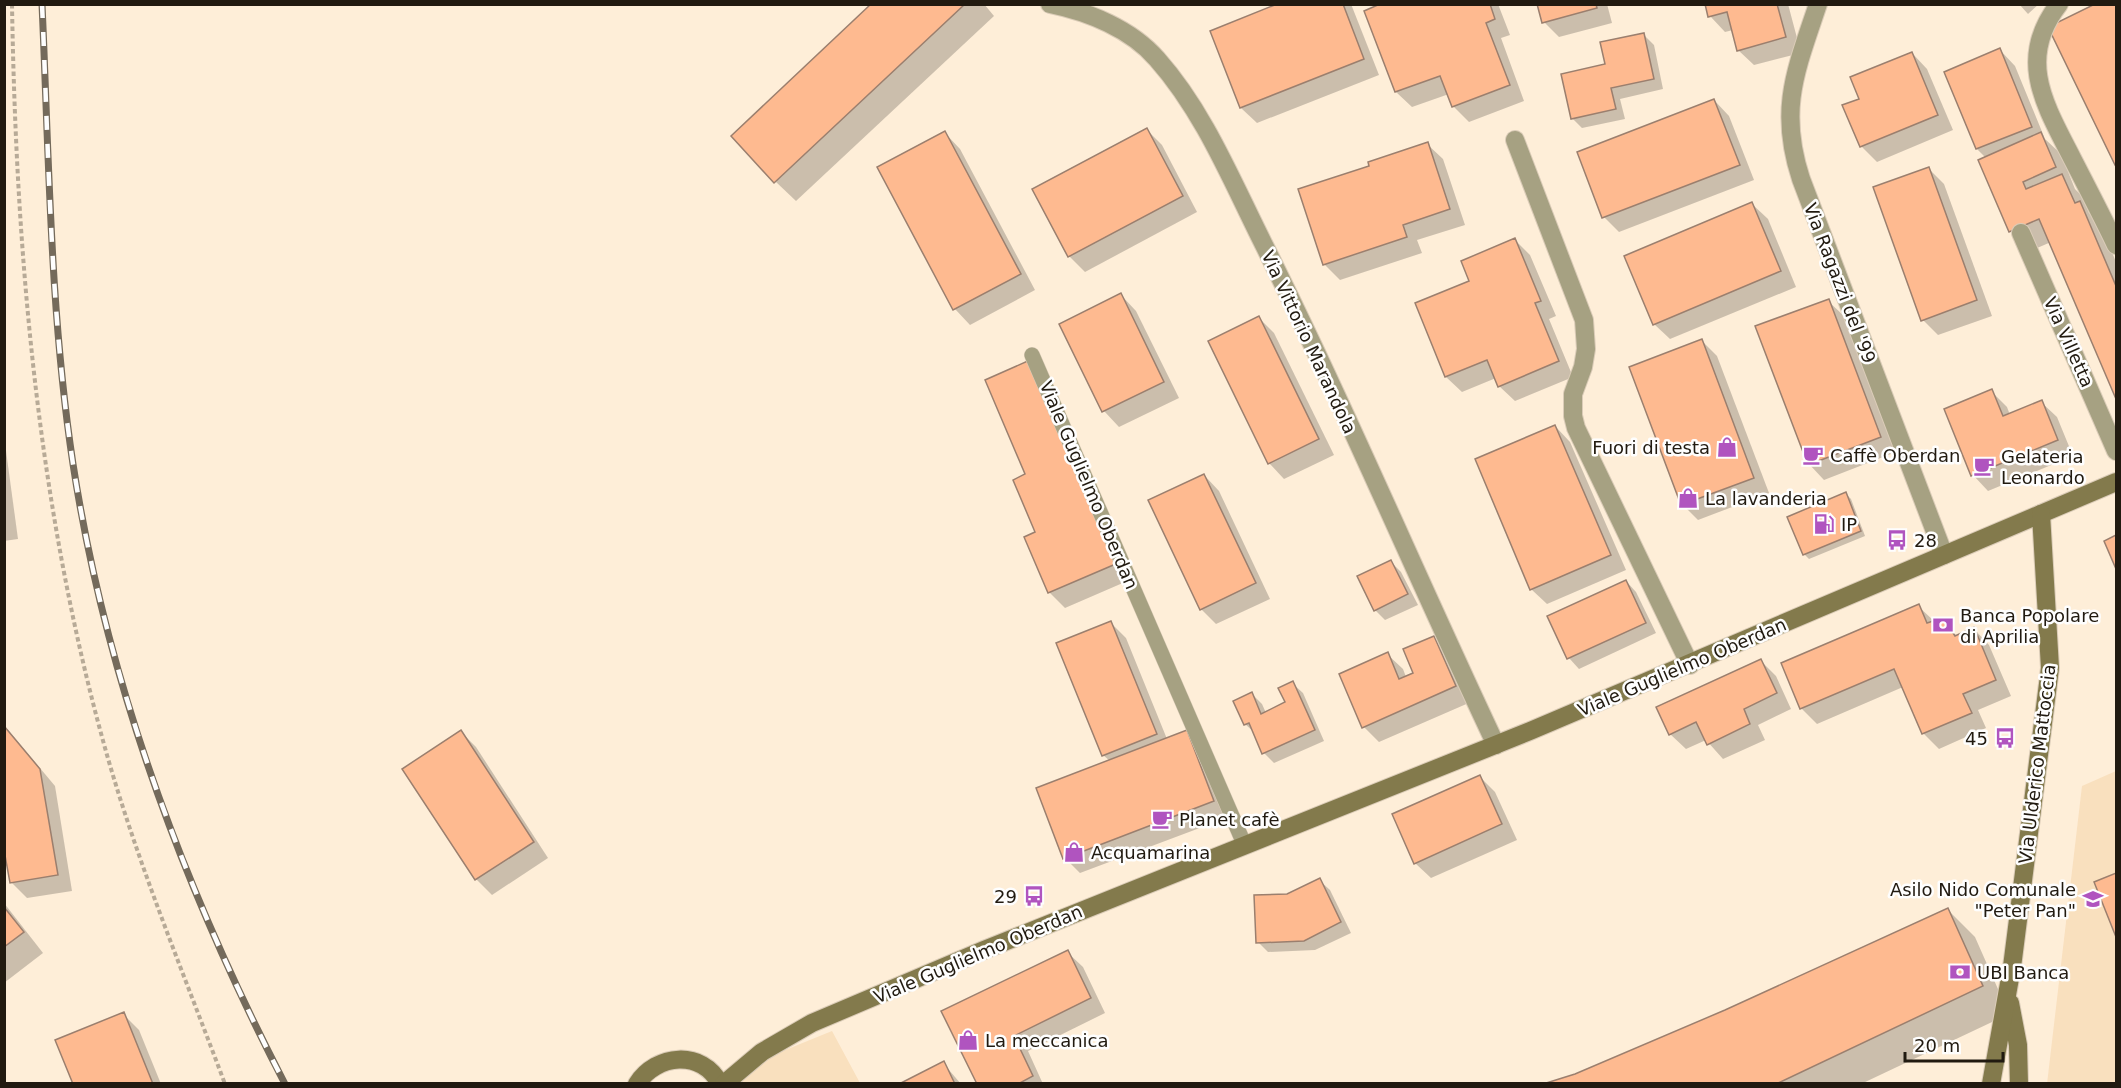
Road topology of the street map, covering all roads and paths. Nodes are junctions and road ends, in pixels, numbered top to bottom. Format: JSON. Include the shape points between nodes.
{"nodes":[{"id":1,"x":12,"y":4,"type":"edge"},
{"id":2,"x":1050,"y":4,"type":"edge"},
{"id":3,"x":1818,"y":4,"type":"edge"},
{"id":4,"x":2059,"y":4,"type":"edge"},
{"id":5,"x":1515,"y":140,"type":"dead end"},
{"id":6,"x":2021,"y":233,"type":"dead end"},
{"id":7,"x":2116,"y":245,"type":"edge"},
{"id":8,"x":1032,"y":355,"type":"dead end"},
{"id":9,"x":2116,"y":451,"type":"edge"},
{"id":10,"x":2116,"y":482,"type":"edge"},
{"id":11,"x":2041,"y":514,"type":"junction"},
{"id":12,"x":1944,"y":555,"type":"junction"},
{"id":13,"x":1690,"y":665,"type":"junction"},
{"id":14,"x":1496,"y":745,"type":"junction"},
{"id":15,"x":1245,"y":846,"type":"junction"},
{"id":16,"x":2008,"y":993,"type":"junction"},
{"id":17,"x":225,"y":1083,"type":"edge"},
{"id":18,"x":637,"y":1083,"type":"edge"},
{"id":19,"x":722,"y":1083,"type":"edge"},
{"id":20,"x":1991,"y":1083,"type":"edge"},
{"id":21,"x":2019,"y":1083,"type":"edge"}],
"edges":[{"from":1,"to":17,"type":"path","via":[[17,163],[32,349],[68,597],[116,785]]},
{"from":2,"to":14,"type":"street","name":"Via Vittorio Marandola","via":[[1099,19],[1129,35],[1156,57],[1200,118],[1285,286]]},
{"from":3,"to":12,"type":"street","name":"Via Ragazzi del '99","via":[[1793,82],[1789,118],[1793,151]]},
{"from":4,"to":7,"type":"street","via":[[2040,39],[2040,89]]},
{"from":5,"to":13,"type":"street","via":[[1584,320],[1586,349],[1573,394],[1576,428]]},
{"from":6,"to":9,"type":"street","name":"Via Villetta"},
{"from":8,"to":15,"type":"lane","name":"Viale Guglielmo Oberdan"},
{"from":10,"to":11,"type":"main road","name":"Viale Guglielmo Oberdan"},
{"from":11,"to":12,"type":"main road","name":"Viale Guglielmo Oberdan"},
{"from":11,"to":16,"type":"main road","name":"Via Ulderico Mattoccia","via":[[2050,668]]},
{"from":12,"to":13,"type":"main road","name":"Viale Guglielmo Oberdan"},
{"from":13,"to":14,"type":"main road","name":"Viale Guglielmo Oberdan"},
{"from":14,"to":15,"type":"main road","name":"Viale Guglielmo Oberdan"},
{"from":15,"to":19,"type":"main road","name":"Viale Guglielmo Oberdan","via":[[812,1023],[762,1052]]},
{"from":16,"to":20,"type":"main road","name":"Via Ulderico Mattoccia"},
{"from":16,"to":21,"type":"main road","via":[[2018,1045]]},
{"from":18,"to":19,"type":"main road","via":[[647,1070],[676,1058],[705,1067]]}]}
